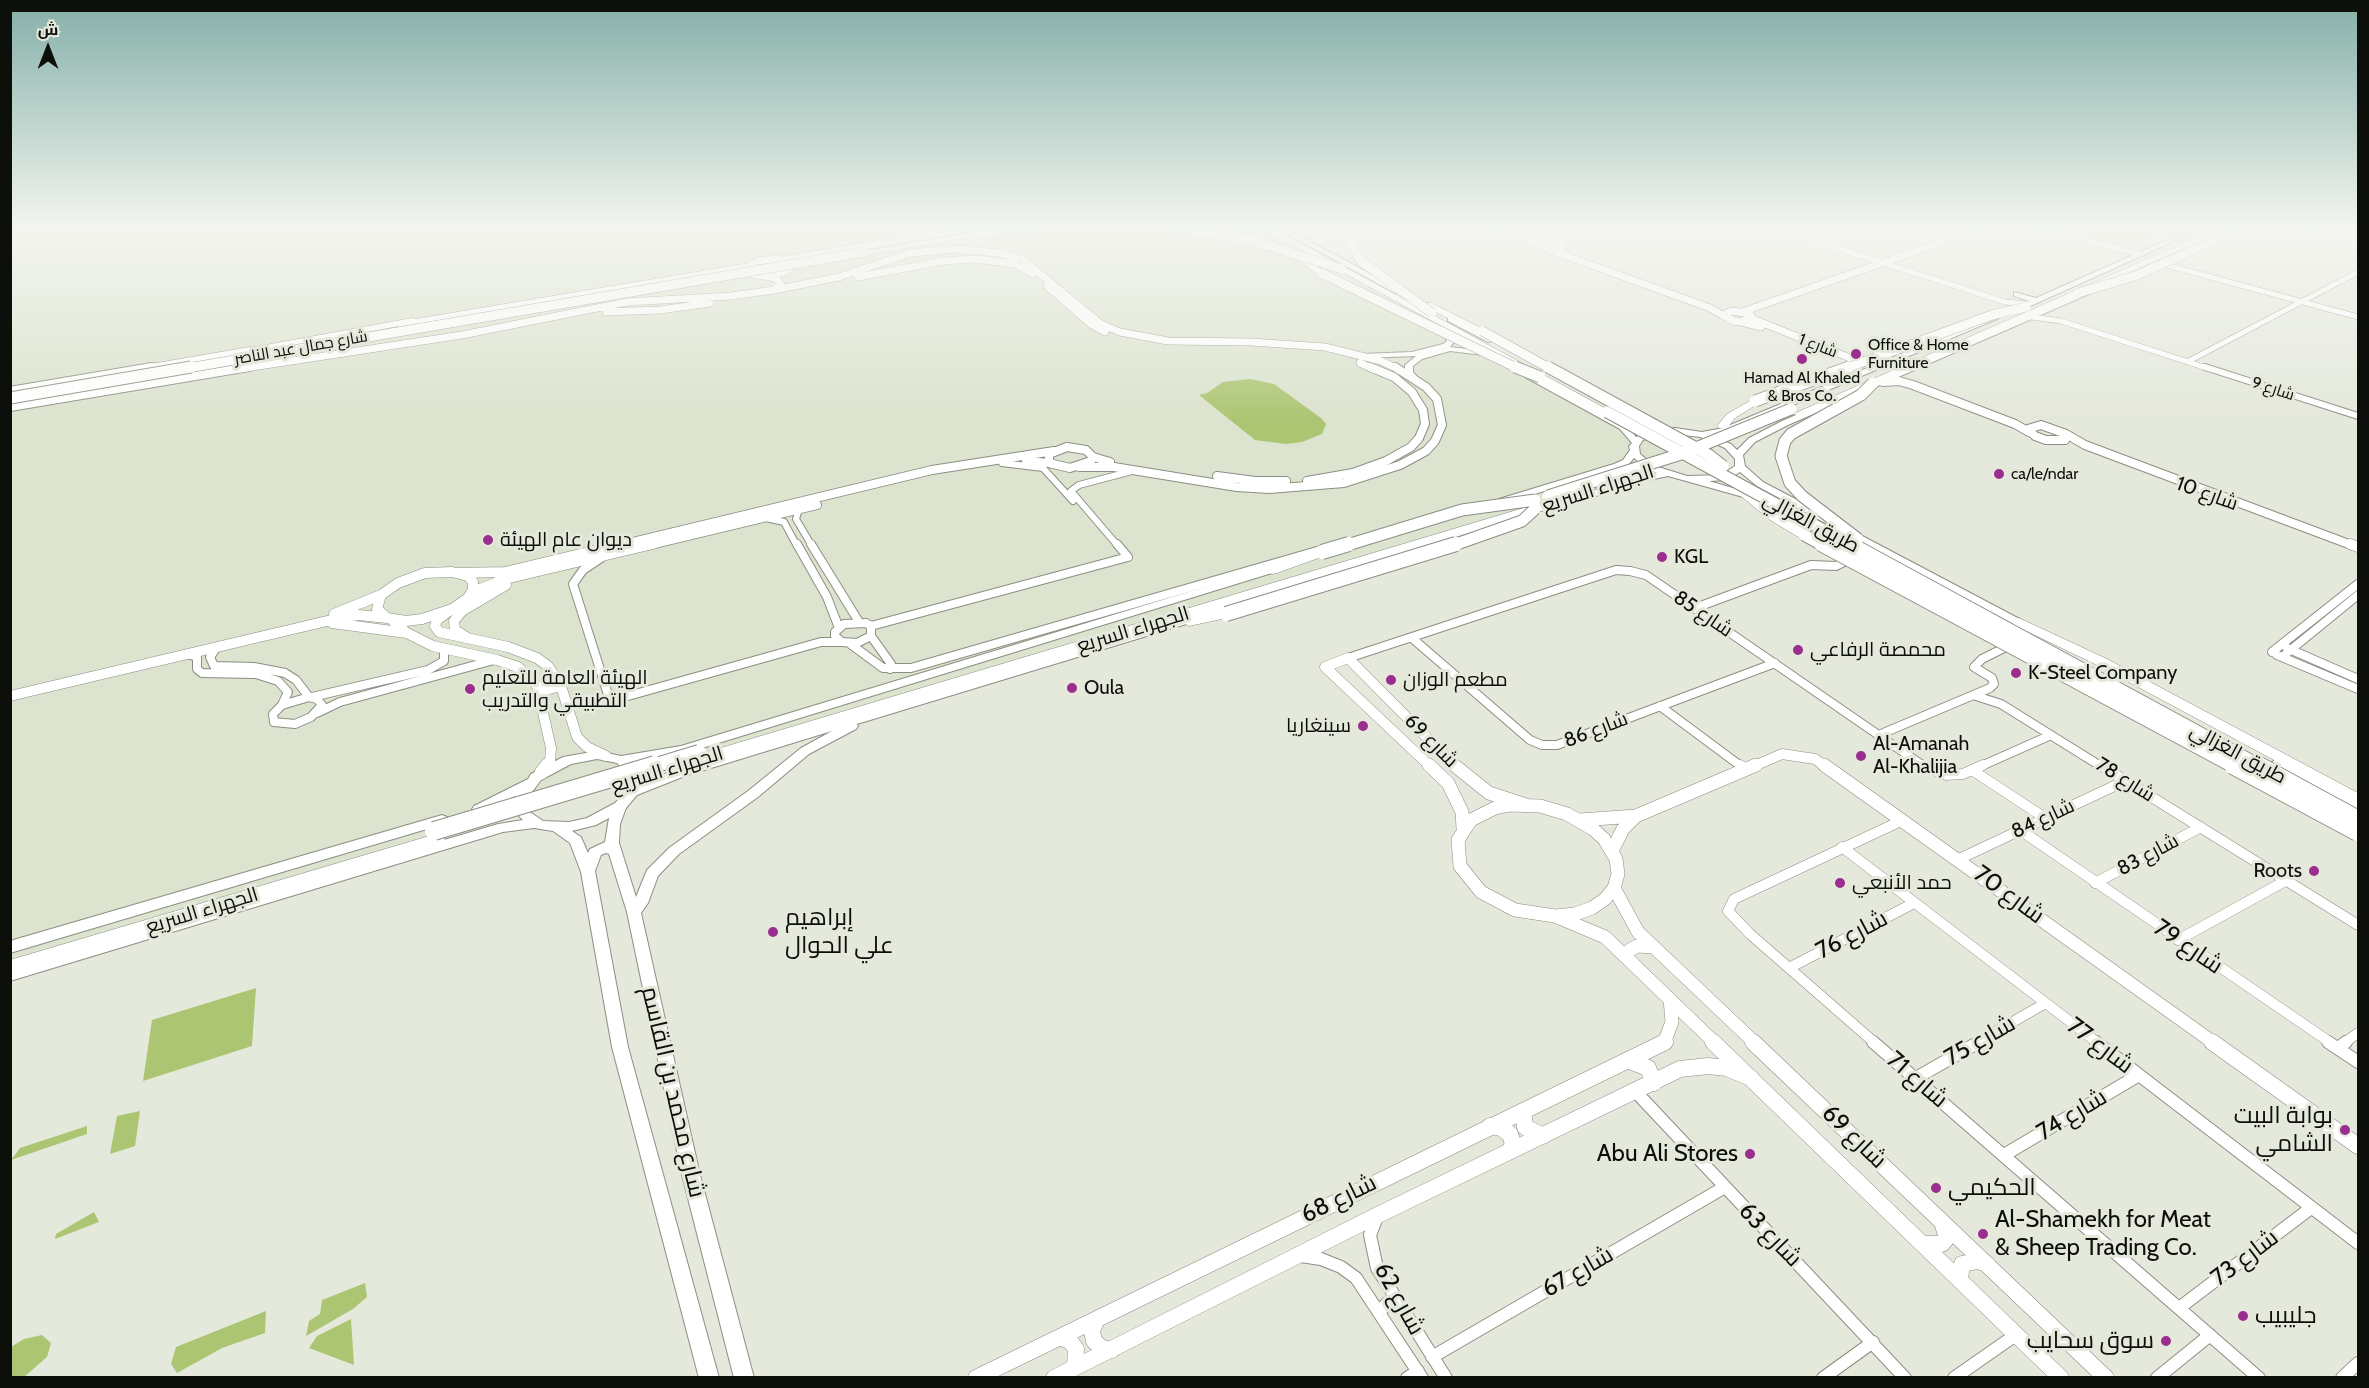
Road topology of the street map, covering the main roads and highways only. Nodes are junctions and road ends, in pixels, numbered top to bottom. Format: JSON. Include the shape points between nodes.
{"nodes":[{"id":1,"x":594,"y":291,"type":"edge"},
{"id":2,"x":625,"y":291,"type":"edge"},
{"id":3,"x":644,"y":291,"type":"edge"},
{"id":4,"x":1357,"y":291,"type":"edge"},
{"id":5,"x":1367,"y":291,"type":"edge"},
{"id":6,"x":1370,"y":291,"type":"edge"},
{"id":7,"x":1382,"y":291,"type":"edge"},
{"id":8,"x":1392,"y":291,"type":"edge"},
{"id":9,"x":1398,"y":291,"type":"edge"},
{"id":10,"x":1399,"y":291,"type":"edge"},
{"id":11,"x":1402,"y":291,"type":"edge"},
{"id":12,"x":2057,"y":291,"type":"edge"},
{"id":13,"x":2062,"y":291,"type":"edge"},
{"id":14,"x":2083,"y":291,"type":"edge"},
{"id":15,"x":2085,"y":291,"type":"edge"},
{"id":16,"x":2093,"y":291,"type":"edge"},
{"id":17,"x":2078,"y":293,"type":"junction"},
{"id":18,"x":2017,"y":294,"type":"dead end"},
{"id":19,"x":2036,"y":300,"type":"junction"},
{"id":20,"x":2026,"y":306,"type":"junction"},
{"id":21,"x":1432,"y":313,"type":"junction"},
{"id":22,"x":1417,"y":316,"type":"junction"},
{"id":23,"x":1444,"y":330,"type":"junction"},
{"id":24,"x":244,"y":352,"type":"road end"},
{"id":25,"x":1489,"y":355,"type":"junction"},
{"id":26,"x":1362,"y":356,"type":"road end"},
{"id":27,"x":198,"y":368,"type":"road end"},
{"id":28,"x":1540,"y":377,"type":"junction"},
{"id":29,"x":1415,"y":379,"type":"road end"},
{"id":30,"x":1878,"y":382,"type":"junction"},
{"id":31,"x":10,"y":396,"type":"edge"},
{"id":32,"x":1675,"y":431,"type":"junction"},
{"id":33,"x":1702,"y":435,"type":"junction"},
{"id":34,"x":1635,"y":447,"type":"junction"},
{"id":35,"x":1738,"y":455,"type":"junction"},
{"id":36,"x":1723,"y":466,"type":"junction"},
{"id":37,"x":1740,"y":467,"type":"junction"},
{"id":38,"x":1665,"y":474,"type":"junction"},
{"id":39,"x":1694,"y":480,"type":"junction"},
{"id":40,"x":1535,"y":505,"type":"junction"},
{"id":41,"x":1862,"y":542,"type":"junction"},
{"id":42,"x":1272,"y":570,"type":"junction"},
{"id":43,"x":2019,"y":622,"type":"junction"},
{"id":44,"x":1174,"y":624,"type":"junction"},
{"id":45,"x":881,"y":712,"type":"junction"},
{"id":46,"x":621,"y":760,"type":"junction"},
{"id":47,"x":536,"y":777,"type":"junction"},
{"id":48,"x":632,"y":792,"type":"junction"},
{"id":49,"x":2358,"y":800,"type":"edge"},
{"id":50,"x":620,"y":806,"type":"junction"},
{"id":51,"x":2358,"y":807,"type":"edge"},
{"id":52,"x":2358,"y":820,"type":"edge"},
{"id":53,"x":535,"y":823,"type":"junction"},
{"id":54,"x":558,"y":828,"type":"junction"},
{"id":55,"x":2358,"y":830,"type":"edge"},
{"id":56,"x":615,"y":851,"type":"junction"},
{"id":57,"x":588,"y":872,"type":"junction"},
{"id":58,"x":634,"y":912,"type":"junction"},
{"id":59,"x":10,"y":947,"type":"edge"},
{"id":60,"x":10,"y":958,"type":"edge"},
{"id":61,"x":10,"y":968,"type":"edge"},
{"id":62,"x":10,"y":975,"type":"edge"},
{"id":63,"x":709,"y":1377,"type":"edge"},
{"id":64,"x":744,"y":1377,"type":"edge"}],
"edges":[{"from":1,"to":24,"type":"highway","bridge":true},
{"from":2,"to":31,"type":"highway","name":"شارع جمال عبد الناصر","bridge":true},
{"from":3,"to":27,"type":"highway","bridge":true},
{"from":4,"to":28,"type":"highway","bridge":true},
{"from":5,"to":22,"type":"main road"},
{"from":6,"to":22,"type":"highway"},
{"from":7,"to":28,"type":"highway","name":"طريق الغزالي","bridge":true},
{"from":8,"to":21,"type":"highway","name":"طريق الغزالي","bridge":true},
{"from":9,"to":32,"type":"main road","via":[[1641,419]]},
{"from":10,"to":36,"type":"highway","bridge":true,"via":[[1482,331]]},
{"from":11,"to":21,"type":"highway","bridge":true},
{"from":12,"to":19,"type":"main road","name":"الجهراء السريع"},
{"from":13,"to":20,"type":"highway","name":"الجهراء السريع"},
{"from":14,"to":17,"type":"highway","name":"الجهراء السريع","bridge":true},
{"from":15,"to":17,"type":"highway","bridge":true},
{"from":16,"to":30,"type":"main road","name":"الجهراء السريع"},
{"from":17,"to":30,"type":"highway","name":"الجهراء السريع"},
{"from":18,"to":19,"type":"main road"},
{"from":19,"to":20,"type":"main road","name":"الجهراء السريع"},
{"from":20,"to":33,"type":"main road","name":"الجهراء السريع","via":[[1726,430]]},
{"from":20,"to":40,"type":"highway","name":"الجهراء السريع","bridge":true,"via":[[1705,446]]},
{"from":20,"to":55,"type":"highway","bridge":true,"via":[[1748,405],[1731,416],[1720,432],[1719,445],[1726,468],[1746,494],[1793,529]]},
{"from":21,"to":36,"type":"highway","name":"طريق الغزالي","bridge":true},
{"from":22,"to":23,"type":"main road"},
{"from":23,"to":25,"type":"main road"},
{"from":23,"to":26,"type":"main road","via":[[1451,341],[1446,346],[1412,354]]},
{"from":25,"to":29,"type":"main road","via":[[1462,349],[1419,357],[1409,365]]},
{"from":25,"to":34,"type":"main road","via":[[1623,427]]},
{"from":28,"to":52,"type":"highway","name":"طريق الغزالي","bridge":true},
{"from":30,"to":35,"type":"main road","name":"الجهراء السريع","via":[[1774,427],[1752,440]]},
{"from":30,"to":40,"type":"highway","name":"الجهراء السريع","bridge":true,"via":[[1709,451]]},
{"from":30,"to":41,"type":"highway","bridge":true,"via":[[1791,434],[1781,456],[1790,483]]},
{"from":32,"to":33,"type":"main road"},
{"from":32,"to":34,"type":"main road","name":"الجهراء السريع","via":[[1647,435]]},
{"from":33,"to":35,"type":"main road","via":[[1728,446]]},
{"from":34,"to":38,"type":"main road","via":[[1642,462]]},
{"from":34,"to":42,"type":"main road","name":"الجهراء السريع","via":[[1626,462],[1617,466]]},
{"from":35,"to":37,"type":"main road"},
{"from":36,"to":41,"type":"highway","name":"طريق الغزالي","bridge":true},
{"from":37,"to":39,"type":"main road","via":[[1724,477]]},
{"from":37,"to":43,"type":"main road","name":"طريق الغزالي","via":[[1760,484]]},
{"from":38,"to":39,"type":"main road"},
{"from":38,"to":44,"type":"main road","name":"الجهراء السريع","via":[[1615,486],[1383,562]]},
{"from":39,"to":55,"type":"main road","name":"طريق الغزالي","via":[[1755,497]]},
{"from":40,"to":42,"type":"highway","bridge":true,"via":[[1462,510]]},
{"from":40,"to":44,"type":"highway","bridge":true,"via":[[1522,521],[1463,542],[1226,614]]},
{"from":40,"to":60,"type":"highway","name":"الجهراء السريع","bridge":true},
{"from":40,"to":61,"type":"highway","name":"الجهراء السريع"},
{"from":41,"to":51,"type":"highway","name":"طريق الغزالي"},
{"from":42,"to":46,"type":"main road","name":"الجهراء السريع","via":[[682,750]]},
{"from":43,"to":49,"type":"highway","via":[[2103,662]]},
{"from":43,"to":51,"type":"main road","name":"طريق الغزالي"},
{"from":44,"to":45,"type":"main road","name":"الجهراء السريع"},
{"from":45,"to":48,"type":"main road","name":"الجهراء السريع","via":[[680,773]]},
{"from":45,"to":58,"type":"main road","via":[[805,751],[674,851],[652,874]]},
{"from":46,"to":47,"type":"main road","name":"الجهراء السريع","via":[[578,757]]},
{"from":46,"to":48,"type":"main road","via":[[635,773]]},
{"from":47,"to":53,"type":"main road","via":[[522,795],[521,808]]},
{"from":47,"to":59,"type":"main road","name":"الجهراء السريع","via":[[477,810]]},
{"from":48,"to":50,"type":"main road"},
{"from":50,"to":54,"type":"main road","via":[[591,822]]},
{"from":50,"to":56,"type":"main road","name":"شارع محمد بن القاسم","via":[[611,835]]},
{"from":53,"to":54,"type":"main road"},
{"from":53,"to":62,"type":"main road","name":"الجهراء السريع","via":[[492,830]]},
{"from":54,"to":57,"type":"main road","name":"شارع محمد بن القاسم","via":[[576,840]]},
{"from":56,"to":57,"type":"main road","via":[[605,847],[595,852]]},
{"from":56,"to":58,"type":"main road","name":"شارع محمد بن القاسم"},
{"from":57,"to":63,"type":"main road","name":"شارع محمد بن القاسم","via":[[618,1039]]},
{"from":58,"to":64,"type":"main road","name":"شارع محمد بن القاسم","via":[[691,1175]]}]}
